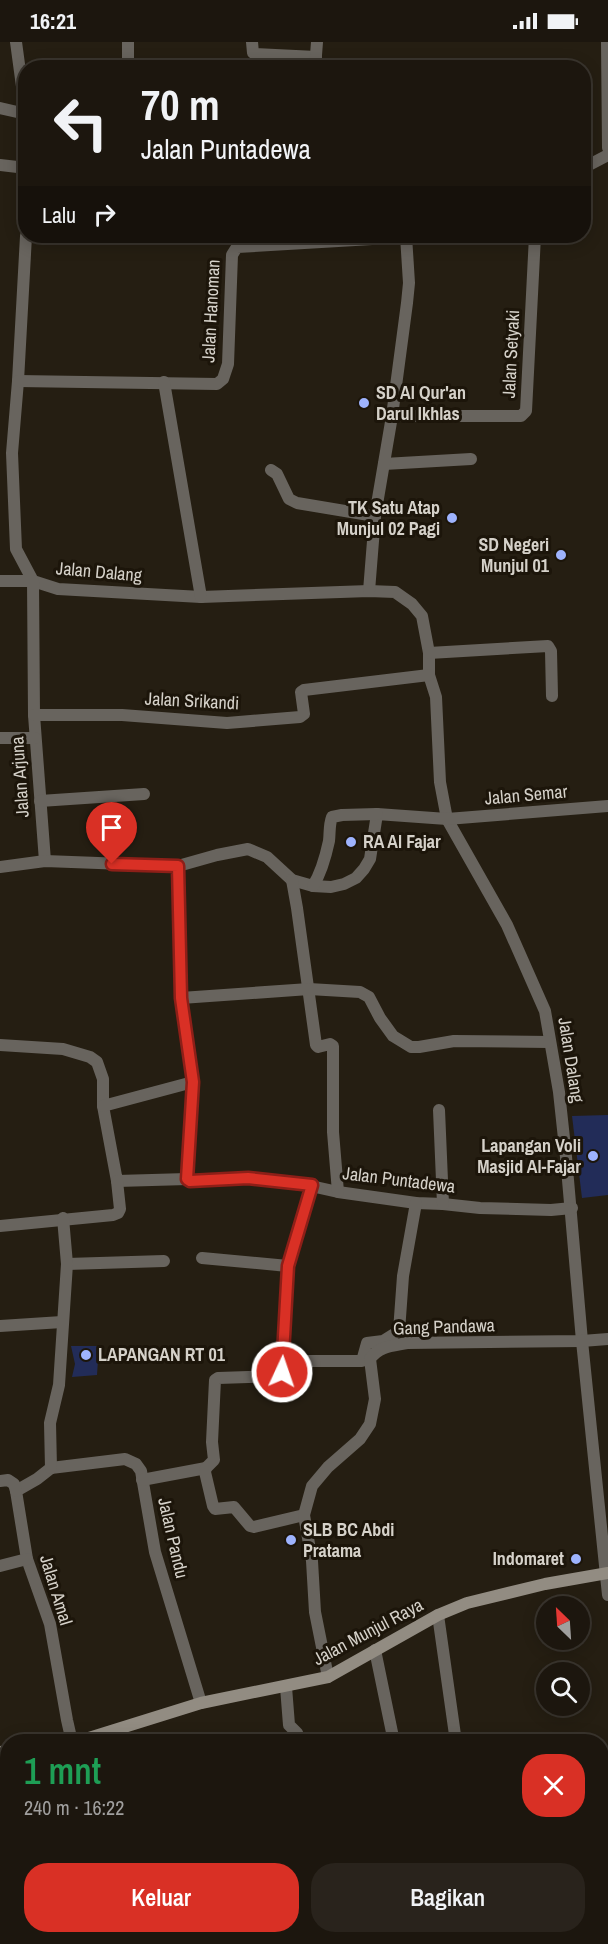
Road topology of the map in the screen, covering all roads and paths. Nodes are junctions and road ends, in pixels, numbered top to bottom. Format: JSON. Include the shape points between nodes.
{"nodes":[{"id":1,"x":16,"y":42,"type":"edge"},
{"id":2,"x":128,"y":42,"type":"edge"},
{"id":3,"x":252,"y":42,"type":"edge"},
{"id":4,"x":317,"y":42,"type":"edge"},
{"id":5,"x":607,"y":42,"type":"edge"},
{"id":6,"x":18,"y":60,"type":"edge"},
{"id":7,"x":128,"y":60,"type":"edge"},
{"id":8,"x":300,"y":60,"type":"edge"},
{"id":9,"x":315,"y":60,"type":"edge"},
{"id":10,"x":0,"y":108,"type":"edge"},
{"id":11,"x":18,"y":113,"type":"edge"},
{"id":12,"x":608,"y":148,"type":"edge"},
{"id":13,"x":608,"y":155,"type":"edge"},
{"id":14,"x":591,"y":164,"type":"edge"},
{"id":15,"x":0,"y":165,"type":"edge"},
{"id":16,"x":18,"y":167,"type":"edge"},
{"id":17,"x":26,"y":243,"type":"edge"},
{"id":18,"x":298,"y":243,"type":"edge"},
{"id":19,"x":406,"y":243,"type":"edge"},
{"id":20,"x":535,"y":243,"type":"edge"},
{"id":21,"x":18,"y":381,"type":"junction"},
{"id":22,"x":164,"y":382,"type":"junction"},
{"id":23,"x":392,"y":416,"type":"junction"},
{"id":24,"x":6,"y":454,"type":"edge"},
{"id":25,"x":471,"y":459,"type":"dead end"},
{"id":26,"x":384,"y":464,"type":"junction"},
{"id":27,"x":272,"y":470,"type":"dead end"},
{"id":28,"x":375,"y":516,"type":"junction"},
{"id":29,"x":0,"y":581,"type":"edge"},
{"id":30,"x":33,"y":581,"type":"junction"},
{"id":31,"x":369,"y":591,"type":"junction"},
{"id":32,"x":201,"y":597,"type":"junction"},
{"id":33,"x":429,"y":653,"type":"junction"},
{"id":34,"x":429,"y":675,"type":"junction"},
{"id":35,"x":552,"y":696,"type":"dead end"},
{"id":36,"x":33,"y":716,"type":"junction"},
{"id":37,"x":0,"y":738,"type":"edge"},
{"id":38,"x":35,"y":738,"type":"junction"},
{"id":39,"x":144,"y":794,"type":"dead end"},
{"id":40,"x":40,"y":801,"type":"junction"},
{"id":41,"x":608,"y":806,"type":"edge"},
{"id":42,"x":377,"y":814,"type":"junction"},
{"id":43,"x":447,"y":819,"type":"junction"},
{"id":44,"x":45,"y":861,"type":"junction"},
{"id":45,"x":178,"y":866,"type":"junction"},
{"id":46,"x":0,"y":867,"type":"edge"},
{"id":47,"x":291,"y":880,"type":"junction"},
{"id":48,"x":313,"y":886,"type":"junction"},
{"id":49,"x":309,"y":989,"type":"junction"},
{"id":50,"x":181,"y":998,"type":"junction"},
{"id":51,"x":549,"y":1042,"type":"junction"},
{"id":52,"x":0,"y":1045,"type":"edge"},
{"id":53,"x":193,"y":1082,"type":"junction"},
{"id":54,"x":103,"y":1106,"type":"junction"},
{"id":55,"x":440,"y":1110,"type":"dead end"},
{"id":56,"x":187,"y":1179,"type":"junction"},
{"id":57,"x":117,"y":1182,"type":"junction"},
{"id":58,"x":312,"y":1185,"type":"junction"},
{"id":59,"x":338,"y":1192,"type":"junction"},
{"id":60,"x":416,"y":1203,"type":"junction"},
{"id":61,"x":443,"y":1204,"type":"junction"},
{"id":62,"x":572,"y":1208,"type":"junction"},
{"id":63,"x":63,"y":1218,"type":"junction"},
{"id":64,"x":0,"y":1226,"type":"edge"},
{"id":65,"x":202,"y":1258,"type":"dead end"},
{"id":66,"x":164,"y":1261,"type":"dead end"},
{"id":67,"x":67,"y":1264,"type":"junction"},
{"id":68,"x":288,"y":1266,"type":"junction"},
{"id":69,"x":62,"y":1322,"type":"junction"},
{"id":70,"x":0,"y":1326,"type":"edge"},
{"id":71,"x":608,"y":1339,"type":"edge"},
{"id":72,"x":582,"y":1341,"type":"junction"},
{"id":73,"x":282,"y":1361,"type":"junction"},
{"id":74,"x":51,"y":1468,"type":"junction"},
{"id":75,"x":206,"y":1468,"type":"junction"},
{"id":76,"x":0,"y":1480,"type":"edge"},
{"id":77,"x":142,"y":1480,"type":"junction"},
{"id":78,"x":16,"y":1491,"type":"junction"},
{"id":79,"x":304,"y":1515,"type":"junction"},
{"id":80,"x":27,"y":1559,"type":"junction"},
{"id":81,"x":0,"y":1566,"type":"edge"},
{"id":82,"x":607,"y":1573,"type":"edge"},
{"id":83,"x":608,"y":1595,"type":"edge"},
{"id":84,"x":438,"y":1615,"type":"junction"},
{"id":85,"x":375,"y":1650,"type":"junction"},
{"id":86,"x":328,"y":1677,"type":"junction"},
{"id":87,"x":286,"y":1687,"type":"junction"},
{"id":88,"x":201,"y":1703,"type":"junction"},
{"id":89,"x":71,"y":1734,"type":"edge"},
{"id":90,"x":100,"y":1734,"type":"edge"},
{"id":91,"x":297,"y":1734,"type":"edge"},
{"id":92,"x":392,"y":1734,"type":"edge"},
{"id":93,"x":455,"y":1734,"type":"edge"}],
"edges":[{"from":1,"to":6,"type":"street"},
{"from":2,"to":7,"type":"street"},
{"from":3,"to":8,"type":"street","via":[[255,54]]},
{"from":4,"to":9,"type":"street"},
{"from":5,"to":12,"type":"street"},
{"from":10,"to":11,"type":"street"},
{"from":13,"to":14,"type":"street"},
{"from":15,"to":16,"type":"street"},
{"from":17,"to":21,"type":"street","name":"Jalan Dalang"},
{"from":18,"to":22,"type":"street","name":"Jalan Hanoman","via":[[237,247],[232,255],[228,364],[223,379],[217,384]]},
{"from":19,"to":23,"type":"street","via":[[409,283]]},
{"from":20,"to":23,"type":"street","name":"Jalan Setyaki","via":[[524,414]]},
{"from":21,"to":22,"type":"street"},
{"from":21,"to":24,"type":"street","name":"Jalan Dalang"},
{"from":22,"to":32,"type":"street"},
{"from":23,"to":26,"type":"street"},
{"from":24,"to":30,"type":"street","name":"Jalan Dalang","via":[[16,549]]},
{"from":25,"to":26,"type":"street"},
{"from":26,"to":28,"type":"street"},
{"from":27,"to":28,"type":"street","via":[[289,499]]},
{"from":28,"to":31,"type":"street"},
{"from":29,"to":30,"type":"street"},
{"from":30,"to":32,"type":"street","name":"Jalan Dalang","via":[[58,589]]},
{"from":30,"to":36,"type":"street","name":"Jalan Arjuna"},
{"from":31,"to":32,"type":"street","name":"Jalan Dalang"},
{"from":31,"to":33,"type":"street","name":"Jalan Dalang","via":[[395,592],[412,604],[422,616]]},
{"from":33,"to":34,"type":"street","name":"Jalan Dalang"},
{"from":33,"to":35,"type":"street","via":[[548,646]]},
{"from":34,"to":36,"type":"street","name":"Jalan Srikandi","via":[[304,690],[304,714],[300,717],[227,723],[122,715]]},
{"from":34,"to":43,"type":"street","name":"Jalan Dalang","via":[[436,697],[440,782]]},
{"from":36,"to":38,"type":"street","name":"Jalan Arjuna"},
{"from":37,"to":38,"type":"street"},
{"from":38,"to":40,"type":"street","name":"Jalan Arjuna"},
{"from":39,"to":40,"type":"street"},
{"from":40,"to":44,"type":"street","name":"Jalan Arjuna"},
{"from":41,"to":43,"type":"street","name":"Jalan Semar"},
{"from":42,"to":43,"type":"street","name":"Jalan Semar"},
{"from":42,"to":48,"type":"street","via":[[370,859],[356,878],[330,887]]},
{"from":42,"to":48,"type":"street","name":"Jalan Semar","via":[[332,817],[329,840]]},
{"from":43,"to":51,"type":"street","name":"Jalan Dalang","via":[[507,925],[545,1011]]},
{"from":44,"to":45,"type":"street"},
{"from":44,"to":46,"type":"street"},
{"from":45,"to":47,"type":"street","via":[[248,849],[267,857]]},
{"from":45,"to":50,"type":"street"},
{"from":47,"to":48,"type":"street"},
{"from":47,"to":49,"type":"street"},
{"from":49,"to":50,"type":"street"},
{"from":49,"to":51,"type":"street","via":[[360,992],[369,997],[393,1036],[411,1047],[454,1041]]},
{"from":49,"to":59,"type":"street","via":[[316,1045],[333,1046]]},
{"from":50,"to":53,"type":"street"},
{"from":51,"to":62,"type":"street","name":"Jalan Dalang","via":[[559,1092]]},
{"from":52,"to":54,"type":"street","via":[[63,1049],[90,1057],[97,1062],[103,1079]]},
{"from":53,"to":54,"type":"street"},
{"from":53,"to":56,"type":"street"},
{"from":54,"to":57,"type":"street"},
{"from":55,"to":61,"type":"street"},
{"from":56,"to":57,"type":"street","name":"Jalan Puntadewa"},
{"from":56,"to":58,"type":"street","name":"Jalan Puntadewa","via":[[248,1178]]},
{"from":57,"to":63,"type":"street","via":[[118,1213]]},
{"from":58,"to":59,"type":"street","name":"Jalan Puntadewa"},
{"from":58,"to":68,"type":"street"},
{"from":59,"to":60,"type":"street","name":"Jalan Puntadewa"},
{"from":60,"to":61,"type":"street","name":"Jalan Puntadewa"},
{"from":60,"to":73,"type":"street","via":[[403,1276],[399,1332],[383,1341],[367,1343],[362,1360]]},
{"from":61,"to":62,"type":"street","name":"Jalan Puntadewa","via":[[480,1209]]},
{"from":62,"to":72,"type":"street","name":"Jalan Dalang"},
{"from":63,"to":64,"type":"street"},
{"from":63,"to":67,"type":"street"},
{"from":65,"to":68,"type":"street"},
{"from":66,"to":67,"type":"street"},
{"from":67,"to":69,"type":"street"},
{"from":68,"to":73,"type":"street"},
{"from":69,"to":70,"type":"street"},
{"from":69,"to":74,"type":"street","via":[[59,1385],[51,1423]]},
{"from":71,"to":72,"type":"street"},
{"from":72,"to":79,"type":"street","name":"Gang Pandawa","via":[[407,1343],[375,1351],[370,1359],[375,1399],[370,1424],[312,1486]]},
{"from":72,"to":82,"type":"street","name":"Jalan Dalang"},
{"from":73,"to":75,"type":"street","via":[[282,1372],[277,1376],[215,1380],[214,1460]]},
{"from":74,"to":77,"type":"street","name":"Jalan Pandu","via":[[125,1459],[136,1464]]},
{"from":74,"to":78,"type":"street"},
{"from":75,"to":77,"type":"street"},
{"from":75,"to":79,"type":"street","via":[[215,1509],[234,1507],[250,1526]]},
{"from":76,"to":78,"type":"street","via":[[14,1484]]},
{"from":77,"to":88,"type":"street","name":"Jalan Pandu","via":[[155,1552]]},
{"from":78,"to":80,"type":"street","name":"Jalan Amal"},
{"from":79,"to":86,"type":"street","name":"Gang Pandawa","via":[[315,1612]]},
{"from":80,"to":81,"type":"street"},
{"from":80,"to":89,"type":"street","name":"Jalan Amal","via":[[50,1624]]},
{"from":82,"to":83,"type":"street","name":"Jalan Dalang"},
{"from":82,"to":84,"type":"street","name":"Jalan Munjul Raya","via":[[467,1603]]},
{"from":84,"to":85,"type":"street","name":"Jalan Munjul Raya"},
{"from":84,"to":93,"type":"street"},
{"from":85,"to":86,"type":"street","name":"Jalan Munjul Raya"},
{"from":85,"to":92,"type":"street"},
{"from":86,"to":87,"type":"street","name":"Jalan Munjul Raya"},
{"from":87,"to":88,"type":"street","name":"Jalan Munjul Raya"},
{"from":87,"to":91,"type":"street","via":[[289,1725]]},
{"from":88,"to":90,"type":"street","name":"Jalan Munjul Raya"}]}
